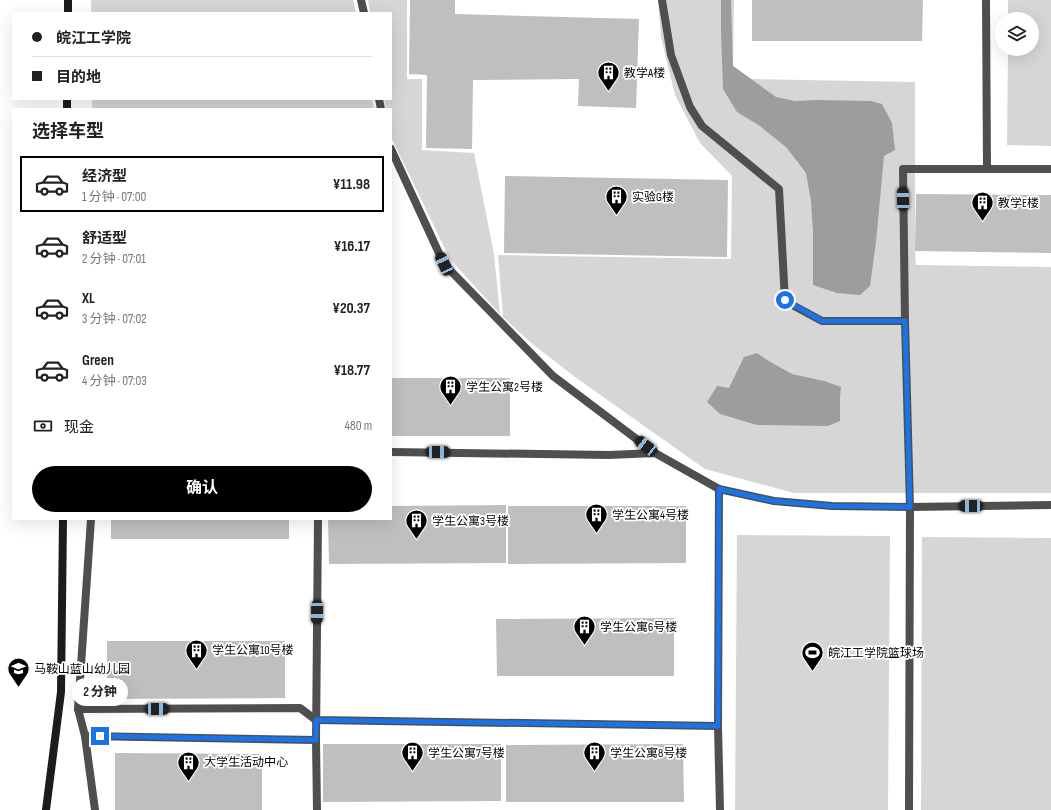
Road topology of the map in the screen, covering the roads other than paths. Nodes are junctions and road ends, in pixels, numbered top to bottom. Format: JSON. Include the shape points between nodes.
{"nodes":[{"id":1,"x":68,"y":0,"type":"edge"},
{"id":2,"x":361,"y":0,"type":"edge"},
{"id":3,"x":662,"y":0,"type":"edge"},
{"id":4,"x":986,"y":0,"type":"edge"},
{"id":5,"x":68,"y":12,"type":"edge"},
{"id":6,"x":364,"y":12,"type":"edge"},
{"id":7,"x":392,"y":154,"type":"edge"},
{"id":8,"x":987,"y":169,"type":"junction"},
{"id":9,"x":1051,"y":169,"type":"edge"},
{"id":10,"x":905,"y":321,"type":"junction"},
{"id":11,"x":392,"y":452,"type":"edge"},
{"id":12,"x":655,"y":453,"type":"junction"},
{"id":13,"x":719,"y":489,"type":"junction"},
{"id":14,"x":1051,"y":505,"type":"edge"},
{"id":15,"x":910,"y":507,"type":"junction"},
{"id":16,"x":63,"y":520,"type":"edge"},
{"id":17,"x":91,"y":520,"type":"edge"},
{"id":18,"x":318,"y":520,"type":"edge"},
{"id":19,"x":78,"y":709,"type":"junction"},
{"id":20,"x":316,"y":720,"type":"junction"},
{"id":21,"x":718,"y":726,"type":"junction"},
{"id":22,"x":85,"y":736,"type":"junction"},
{"id":23,"x":316,"y":740,"type":"junction"},
{"id":24,"x":46,"y":810,"type":"edge"},
{"id":25,"x":94,"y":810,"type":"edge"},
{"id":26,"x":317,"y":810,"type":"edge"},
{"id":27,"x":720,"y":810,"type":"edge"},
{"id":28,"x":909,"y":810,"type":"edge"}],
"edges":[{"from":1,"to":5,"type":"street"},
{"from":2,"to":6,"type":"street"},
{"from":3,"to":10,"type":"street","via":[[671,55],[690,107],[702,126],[779,189],[785,300],[822,321]]},
{"from":4,"to":8,"type":"street"},
{"from":7,"to":12,"type":"street","via":[[444,264],[553,376]]},
{"from":8,"to":9,"type":"street"},
{"from":8,"to":10,"type":"street","via":[[903,169]]},
{"from":10,"to":15,"type":"street"},
{"from":11,"to":12,"type":"street","via":[[609,455]]},
{"from":12,"to":13,"type":"street"},
{"from":13,"to":15,"type":"street","via":[[781,502],[832,506]]},
{"from":13,"to":21,"type":"street"},
{"from":14,"to":15,"type":"street"},
{"from":15,"to":28,"type":"street"},
{"from":16,"to":24,"type":"street","via":[[61,692]]},
{"from":17,"to":19,"type":"street"},
{"from":18,"to":20,"type":"street"},
{"from":19,"to":20,"type":"street","via":[[300,708]]},
{"from":19,"to":22,"type":"street"},
{"from":20,"to":21,"type":"street"},
{"from":20,"to":23,"type":"street"},
{"from":21,"to":27,"type":"street"},
{"from":22,"to":23,"type":"street"},
{"from":22,"to":25,"type":"street"},
{"from":23,"to":26,"type":"street"}]}
